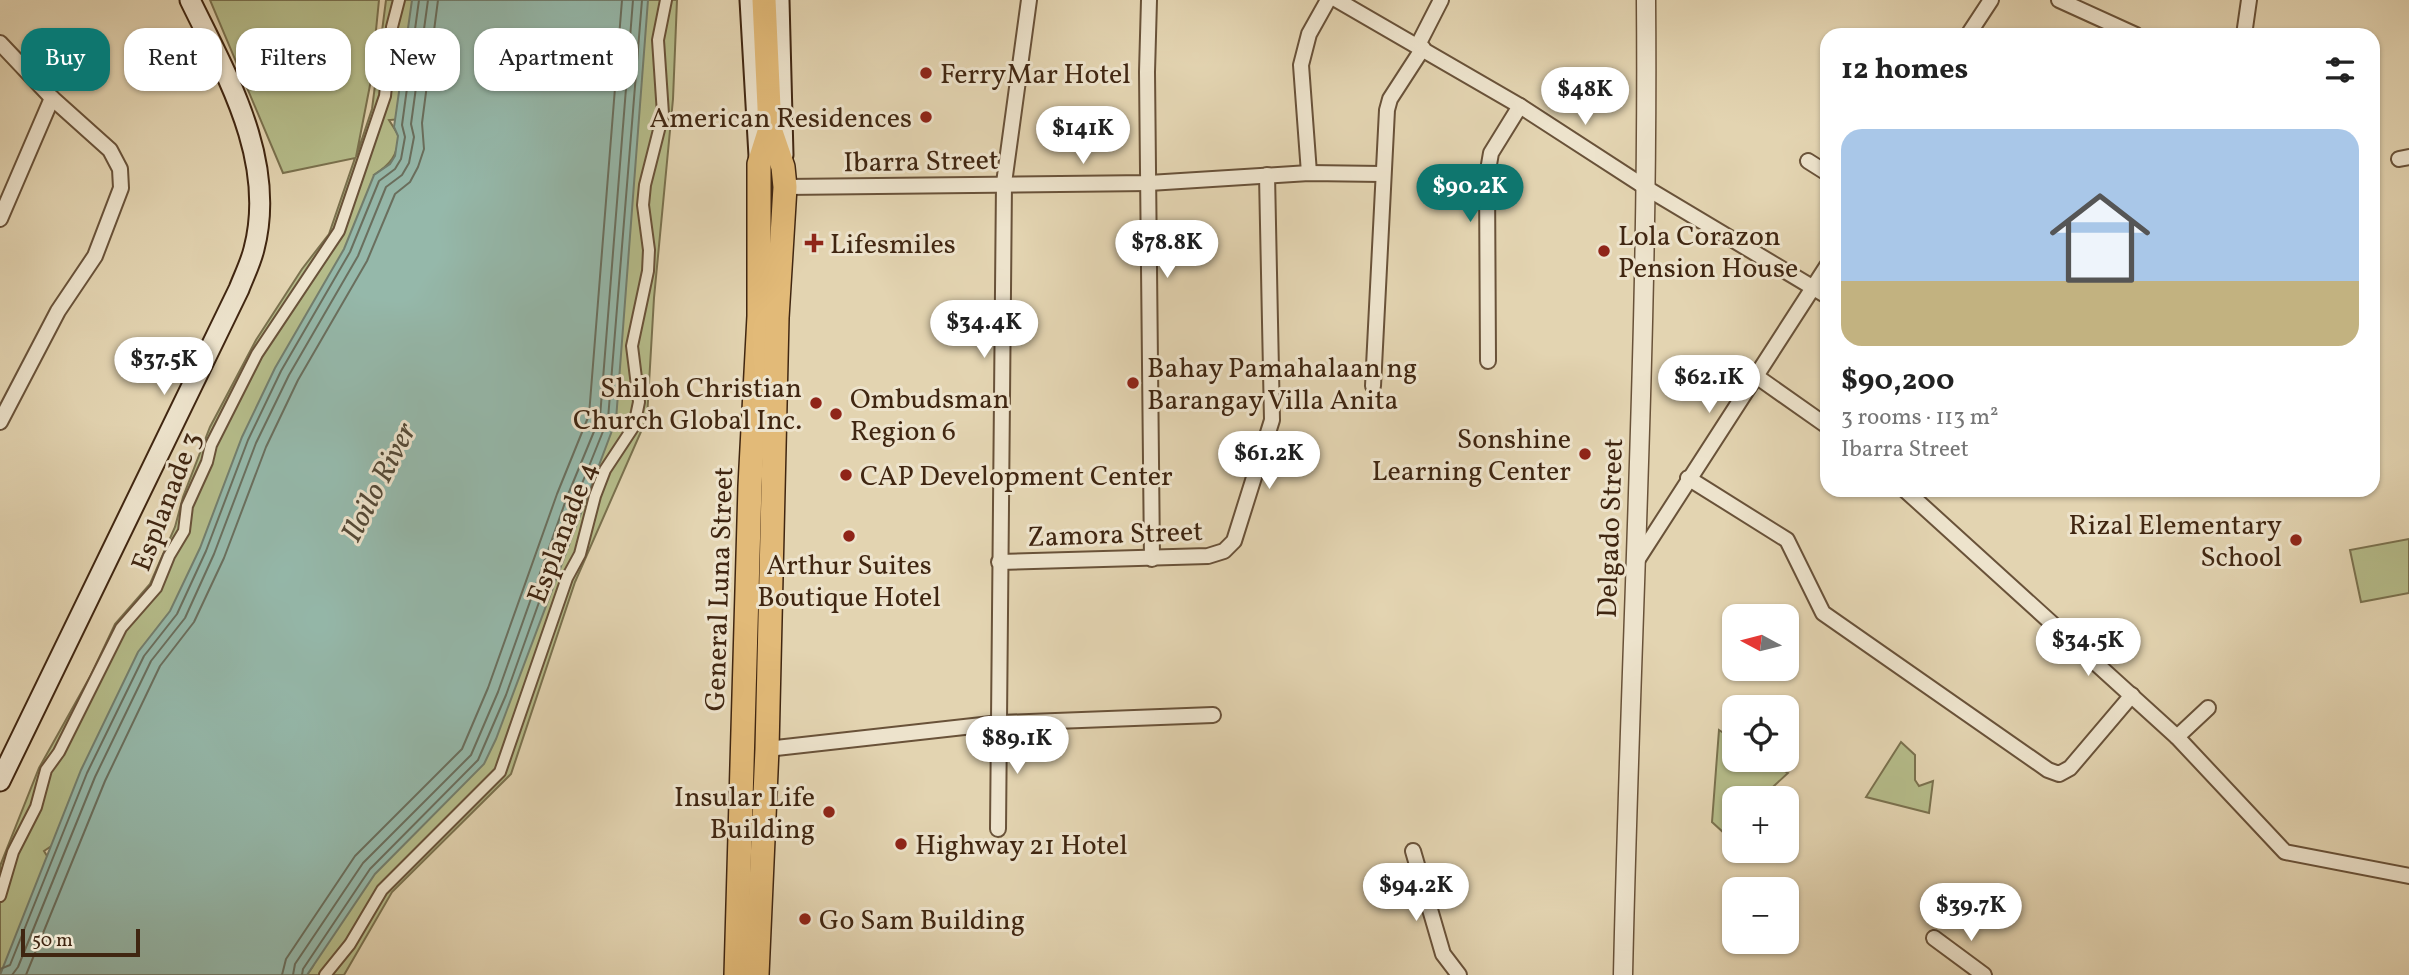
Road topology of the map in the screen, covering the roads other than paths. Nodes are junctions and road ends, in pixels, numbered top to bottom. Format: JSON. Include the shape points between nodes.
{"nodes":[{"id":1,"x":190,"y":0,"type":"edge"},
{"id":2,"x":399,"y":0,"type":"edge"},
{"id":3,"x":666,"y":0,"type":"edge"},
{"id":4,"x":750,"y":0,"type":"edge"},
{"id":5,"x":764,"y":0,"type":"edge"},
{"id":6,"x":779,"y":0,"type":"edge"},
{"id":7,"x":1028,"y":0,"type":"edge"},
{"id":8,"x":1149,"y":0,"type":"edge"},
{"id":9,"x":1328,"y":0,"type":"edge"},
{"id":10,"x":1337,"y":0,"type":"edge"},
{"id":11,"x":1441,"y":0,"type":"edge"},
{"id":12,"x":1646,"y":0,"type":"edge"},
{"id":13,"x":1990,"y":0,"type":"edge"},
{"id":14,"x":2059,"y":0,"type":"edge"},
{"id":15,"x":2249,"y":0,"type":"edge"},
{"id":16,"x":1972,"y":28,"type":"edge"},
{"id":17,"x":2121,"y":28,"type":"edge"},
{"id":18,"x":2245,"y":28,"type":"edge"},
{"id":19,"x":0,"y":43,"type":"edge"},
{"id":20,"x":1420,"y":47,"type":"junction"},
{"id":21,"x":52,"y":98,"type":"junction"},
{"id":22,"x":1520,"y":106,"type":"junction"},
{"id":23,"x":770,"y":129,"type":"junction"},
{"id":24,"x":1808,"y":161,"type":"dead end"},
{"id":25,"x":759,"y":164,"type":"junction"},
{"id":26,"x":1820,"y":169,"type":"edge"},
{"id":27,"x":1309,"y":173,"type":"junction"},
{"id":28,"x":1382,"y":174,"type":"junction"},
{"id":29,"x":1267,"y":175,"type":"junction"},
{"id":30,"x":784,"y":177,"type":"junction"},
{"id":31,"x":1004,"y":183,"type":"junction"},
{"id":32,"x":1149,"y":183,"type":"junction"},
{"id":33,"x":1648,"y":189,"type":"junction"},
{"id":34,"x":0,"y":219,"type":"edge"},
{"id":35,"x":1820,"y":278,"type":"edge"},
{"id":36,"x":1813,"y":289,"type":"junction"},
{"id":37,"x":1820,"y":292,"type":"edge"},
{"id":38,"x":1488,"y":361,"type":"dead end"},
{"id":39,"x":1756,"y":376,"type":"junction"},
{"id":40,"x":1373,"y":386,"type":"dead end"},
{"id":41,"x":1820,"y":421,"type":"edge"},
{"id":42,"x":0,"y":422,"type":"edge"},
{"id":43,"x":1688,"y":478,"type":"junction"},
{"id":44,"x":1913,"y":497,"type":"edge"},
{"id":45,"x":1152,"y":559,"type":"junction"},
{"id":46,"x":999,"y":562,"type":"junction"},
{"id":47,"x":1635,"y":562,"type":"junction"},
{"id":48,"x":745,"y":687,"type":"junction"},
{"id":49,"x":768,"y":688,"type":"junction"},
{"id":50,"x":2132,"y":695,"type":"junction"},
{"id":51,"x":2208,"y":708,"type":"dead end"},
{"id":52,"x":1213,"y":715,"type":"dead end"},
{"id":53,"x":1000,"y":723,"type":"junction"},
{"id":54,"x":2177,"y":737,"type":"junction"},
{"id":55,"x":767,"y":749,"type":"junction"},
{"id":56,"x":0,"y":781,"type":"edge"},
{"id":57,"x":998,"y":829,"type":"dead end"},
{"id":58,"x":1413,"y":851,"type":"dead end"},
{"id":59,"x":2409,"y":876,"type":"edge"},
{"id":60,"x":0,"y":896,"type":"edge"},
{"id":61,"x":1934,"y":938,"type":"dead end"},
{"id":62,"x":325,"y":975,"type":"edge"},
{"id":63,"x":736,"y":975,"type":"edge"},
{"id":64,"x":757,"y":975,"type":"edge"},
{"id":65,"x":1459,"y":975,"type":"edge"},
{"id":66,"x":1623,"y":975,"type":"edge"},
{"id":67,"x":1984,"y":975,"type":"edge"}],
"edges":[{"from":1,"to":56,"type":"main road","via":[[237,99],[257,161],[260,205],[254,248],[239,289]]},
{"from":2,"to":60,"type":"street","name":"Esplanade 3","via":[[385,96],[339,232],[266,338],[224,417],[187,506],[184,531],[156,589],[121,628],[46,770]]},
{"from":3,"to":62,"type":"street","name":"Esplanade 4","via":[[658,40],[663,114],[643,205],[648,271],[632,346],[639,402],[634,426],[595,496],[583,547],[567,578],[500,772],[389,881]]},
{"from":4,"to":25,"type":"main road","name":"General Luna Street"},
{"from":5,"to":23,"type":"highway"},
{"from":6,"to":30,"type":"main road","name":"General Luna Street"},
{"from":7,"to":31,"type":"street"},
{"from":8,"to":32,"type":"street"},
{"from":9,"to":27,"type":"street","via":[[1309,34],[1301,65]]},
{"from":10,"to":20,"type":"street"},
{"from":11,"to":20,"type":"street"},
{"from":12,"to":33,"type":"street","name":"Delgado Street"},
{"from":13,"to":16,"type":"street"},
{"from":14,"to":17,"type":"street"},
{"from":15,"to":18,"type":"street"},
{"from":19,"to":21,"type":"street"},
{"from":20,"to":22,"type":"street"},
{"from":20,"to":28,"type":"street","via":[[1391,99]]},
{"from":21,"to":34,"type":"street"},
{"from":21,"to":42,"type":"street","via":[[110,150],[120,169],[121,188],[95,256],[58,312]]},
{"from":22,"to":33,"type":"street"},
{"from":22,"to":38,"type":"street","via":[[1491,153],[1487,176]]},
{"from":23,"to":25,"type":"highway","name":"General Luna Street"},
{"from":23,"to":30,"type":"highway","name":"General Luna Street"},
{"from":24,"to":26,"type":"street"},
{"from":25,"to":48,"type":"highway","name":"General Luna Street","via":[[759,316]]},
{"from":27,"to":28,"type":"street","name":"Ibarra Street"},
{"from":27,"to":29,"type":"street","name":"Ibarra Street"},
{"from":28,"to":40,"type":"street"},
{"from":29,"to":32,"type":"street","name":"Ibarra Street"},
{"from":29,"to":45,"type":"street","name":"Zamora Street","via":[[1269,436],[1234,541],[1216,555]]},
{"from":30,"to":31,"type":"street","name":"Ibarra Street"},
{"from":30,"to":49,"type":"highway","name":"General Luna Street","via":[[776,318]]},
{"from":31,"to":32,"type":"street","name":"Ibarra Street"},
{"from":31,"to":46,"type":"street"},
{"from":32,"to":45,"type":"street"},
{"from":33,"to":36,"type":"street"},
{"from":33,"to":47,"type":"street","name":"Delgado Street"},
{"from":35,"to":36,"type":"street"},
{"from":36,"to":37,"type":"street"},
{"from":36,"to":39,"type":"street"},
{"from":39,"to":41,"type":"street"},
{"from":39,"to":43,"type":"street"},
{"from":43,"to":47,"type":"street"},
{"from":43,"to":50,"type":"street","via":[[1787,540],[1823,613],[2048,770],[2059,774],[2070,768]]},
{"from":44,"to":50,"type":"street"},
{"from":45,"to":46,"type":"street","name":"Zamora Street"},
{"from":46,"to":53,"type":"street"},
{"from":47,"to":66,"type":"street","name":"Delgado Street"},
{"from":48,"to":49,"type":"highway"},
{"from":48,"to":63,"type":"highway","name":"General Luna Street"},
{"from":49,"to":55,"type":"highway","name":"General Luna Street"},
{"from":50,"to":54,"type":"street"},
{"from":51,"to":54,"type":"street"},
{"from":52,"to":53,"type":"street"},
{"from":53,"to":55,"type":"street"},
{"from":53,"to":57,"type":"street"},
{"from":54,"to":59,"type":"street","via":[[2285,852]]},
{"from":55,"to":64,"type":"highway","name":"General Luna Street"},
{"from":58,"to":65,"type":"street","via":[[1443,954]]},
{"from":61,"to":67,"type":"street"}]}
